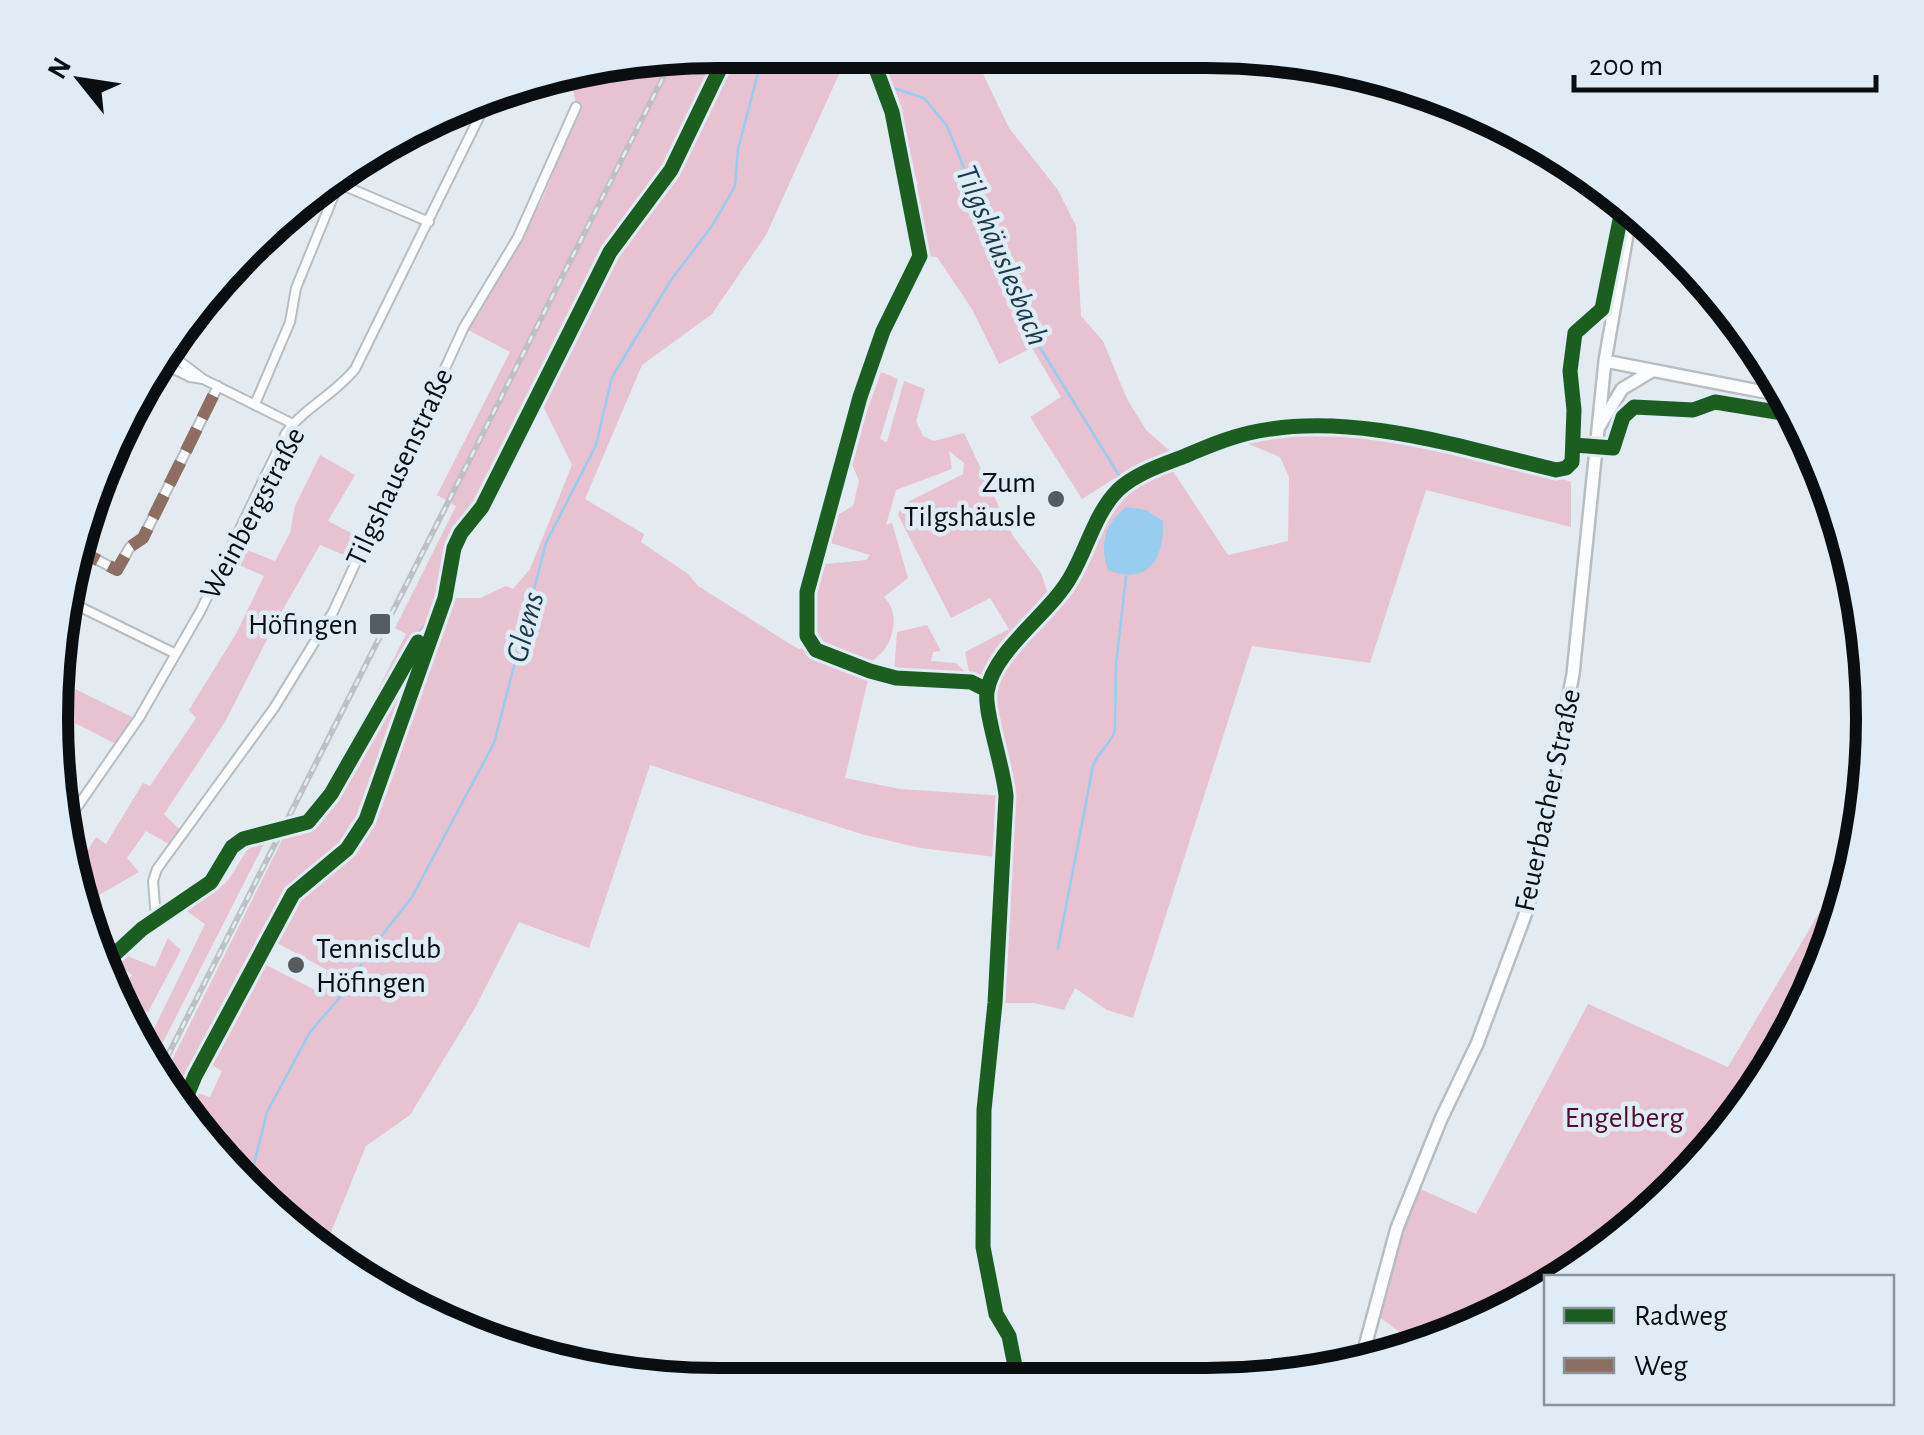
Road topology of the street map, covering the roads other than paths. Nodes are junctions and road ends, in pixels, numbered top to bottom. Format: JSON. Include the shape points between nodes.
{"nodes":[{"id":1,"x":576,"y":107,"type":"dead end"},
{"id":2,"x":482,"y":112,"type":"edge"},
{"id":3,"x":344,"y":186,"type":"edge"},
{"id":4,"x":331,"y":195,"type":"edge"},
{"id":5,"x":429,"y":222,"type":"junction"},
{"id":6,"x":1629,"y":224,"type":"edge"},
{"id":7,"x":1604,"y":362,"type":"junction"},
{"id":8,"x":171,"y":365,"type":"edge"},
{"id":9,"x":1652,"y":371,"type":"junction"},
{"id":10,"x":218,"y":386,"type":"junction"},
{"id":11,"x":1769,"y":393,"type":"edge"},
{"id":12,"x":256,"y":404,"type":"junction"},
{"id":13,"x":293,"y":424,"type":"junction"},
{"id":14,"x":1596,"y":431,"type":"junction"},
{"id":15,"x":88,"y":555,"type":"edge"},
{"id":16,"x":78,"y":606,"type":"edge"},
{"id":17,"x":435,"y":628,"type":"dead end"},
{"id":18,"x":176,"y":654,"type":"junction"},
{"id":19,"x":75,"y":811,"type":"edge"},
{"id":20,"x":156,"y":918,"type":"junction"},
{"id":21,"x":113,"y":955,"type":"edge"},
{"id":22,"x":1365,"y":1347,"type":"edge"}],
"edges":[{"from":1,"to":20,"type":"street","name":"Tilgshausenstraße","via":[[518,236],[464,327],[334,612],[157,869]]},
{"from":2,"to":5,"type":"street","name":"Weinbergstraße"},
{"from":3,"to":5,"type":"street"},
{"from":4,"to":12,"type":"street"},
{"from":5,"to":13,"type":"street","name":"Weinbergstraße","via":[[354,369]]},
{"from":6,"to":7,"type":"main road","name":"Feuerbacher Straße"},
{"from":7,"to":9,"type":"main road"},
{"from":7,"to":14,"type":"main road","name":"Feuerbacher Straße"},
{"from":8,"to":10,"type":"street"},
{"from":9,"to":11,"type":"main road"},
{"from":9,"to":14,"type":"main road","via":[[1622,389]]},
{"from":10,"to":12,"type":"street"},
{"from":10,"to":15,"type":"street","via":[[143,538],[130,546],[117,570]]},
{"from":12,"to":13,"type":"street"},
{"from":13,"to":18,"type":"street","name":"Weinbergstraße"},
{"from":14,"to":22,"type":"main road","name":"Feuerbacher Straße","via":[[1574,674],[1528,907],[1396,1228]]},
{"from":16,"to":18,"type":"street"},
{"from":17,"to":20,"type":"street","bridge":true,"via":[[421,637],[314,817],[243,839],[211,882]]},
{"from":18,"to":19,"type":"street","name":"Weinbergstraße"},
{"from":20,"to":21,"type":"street"}]}
